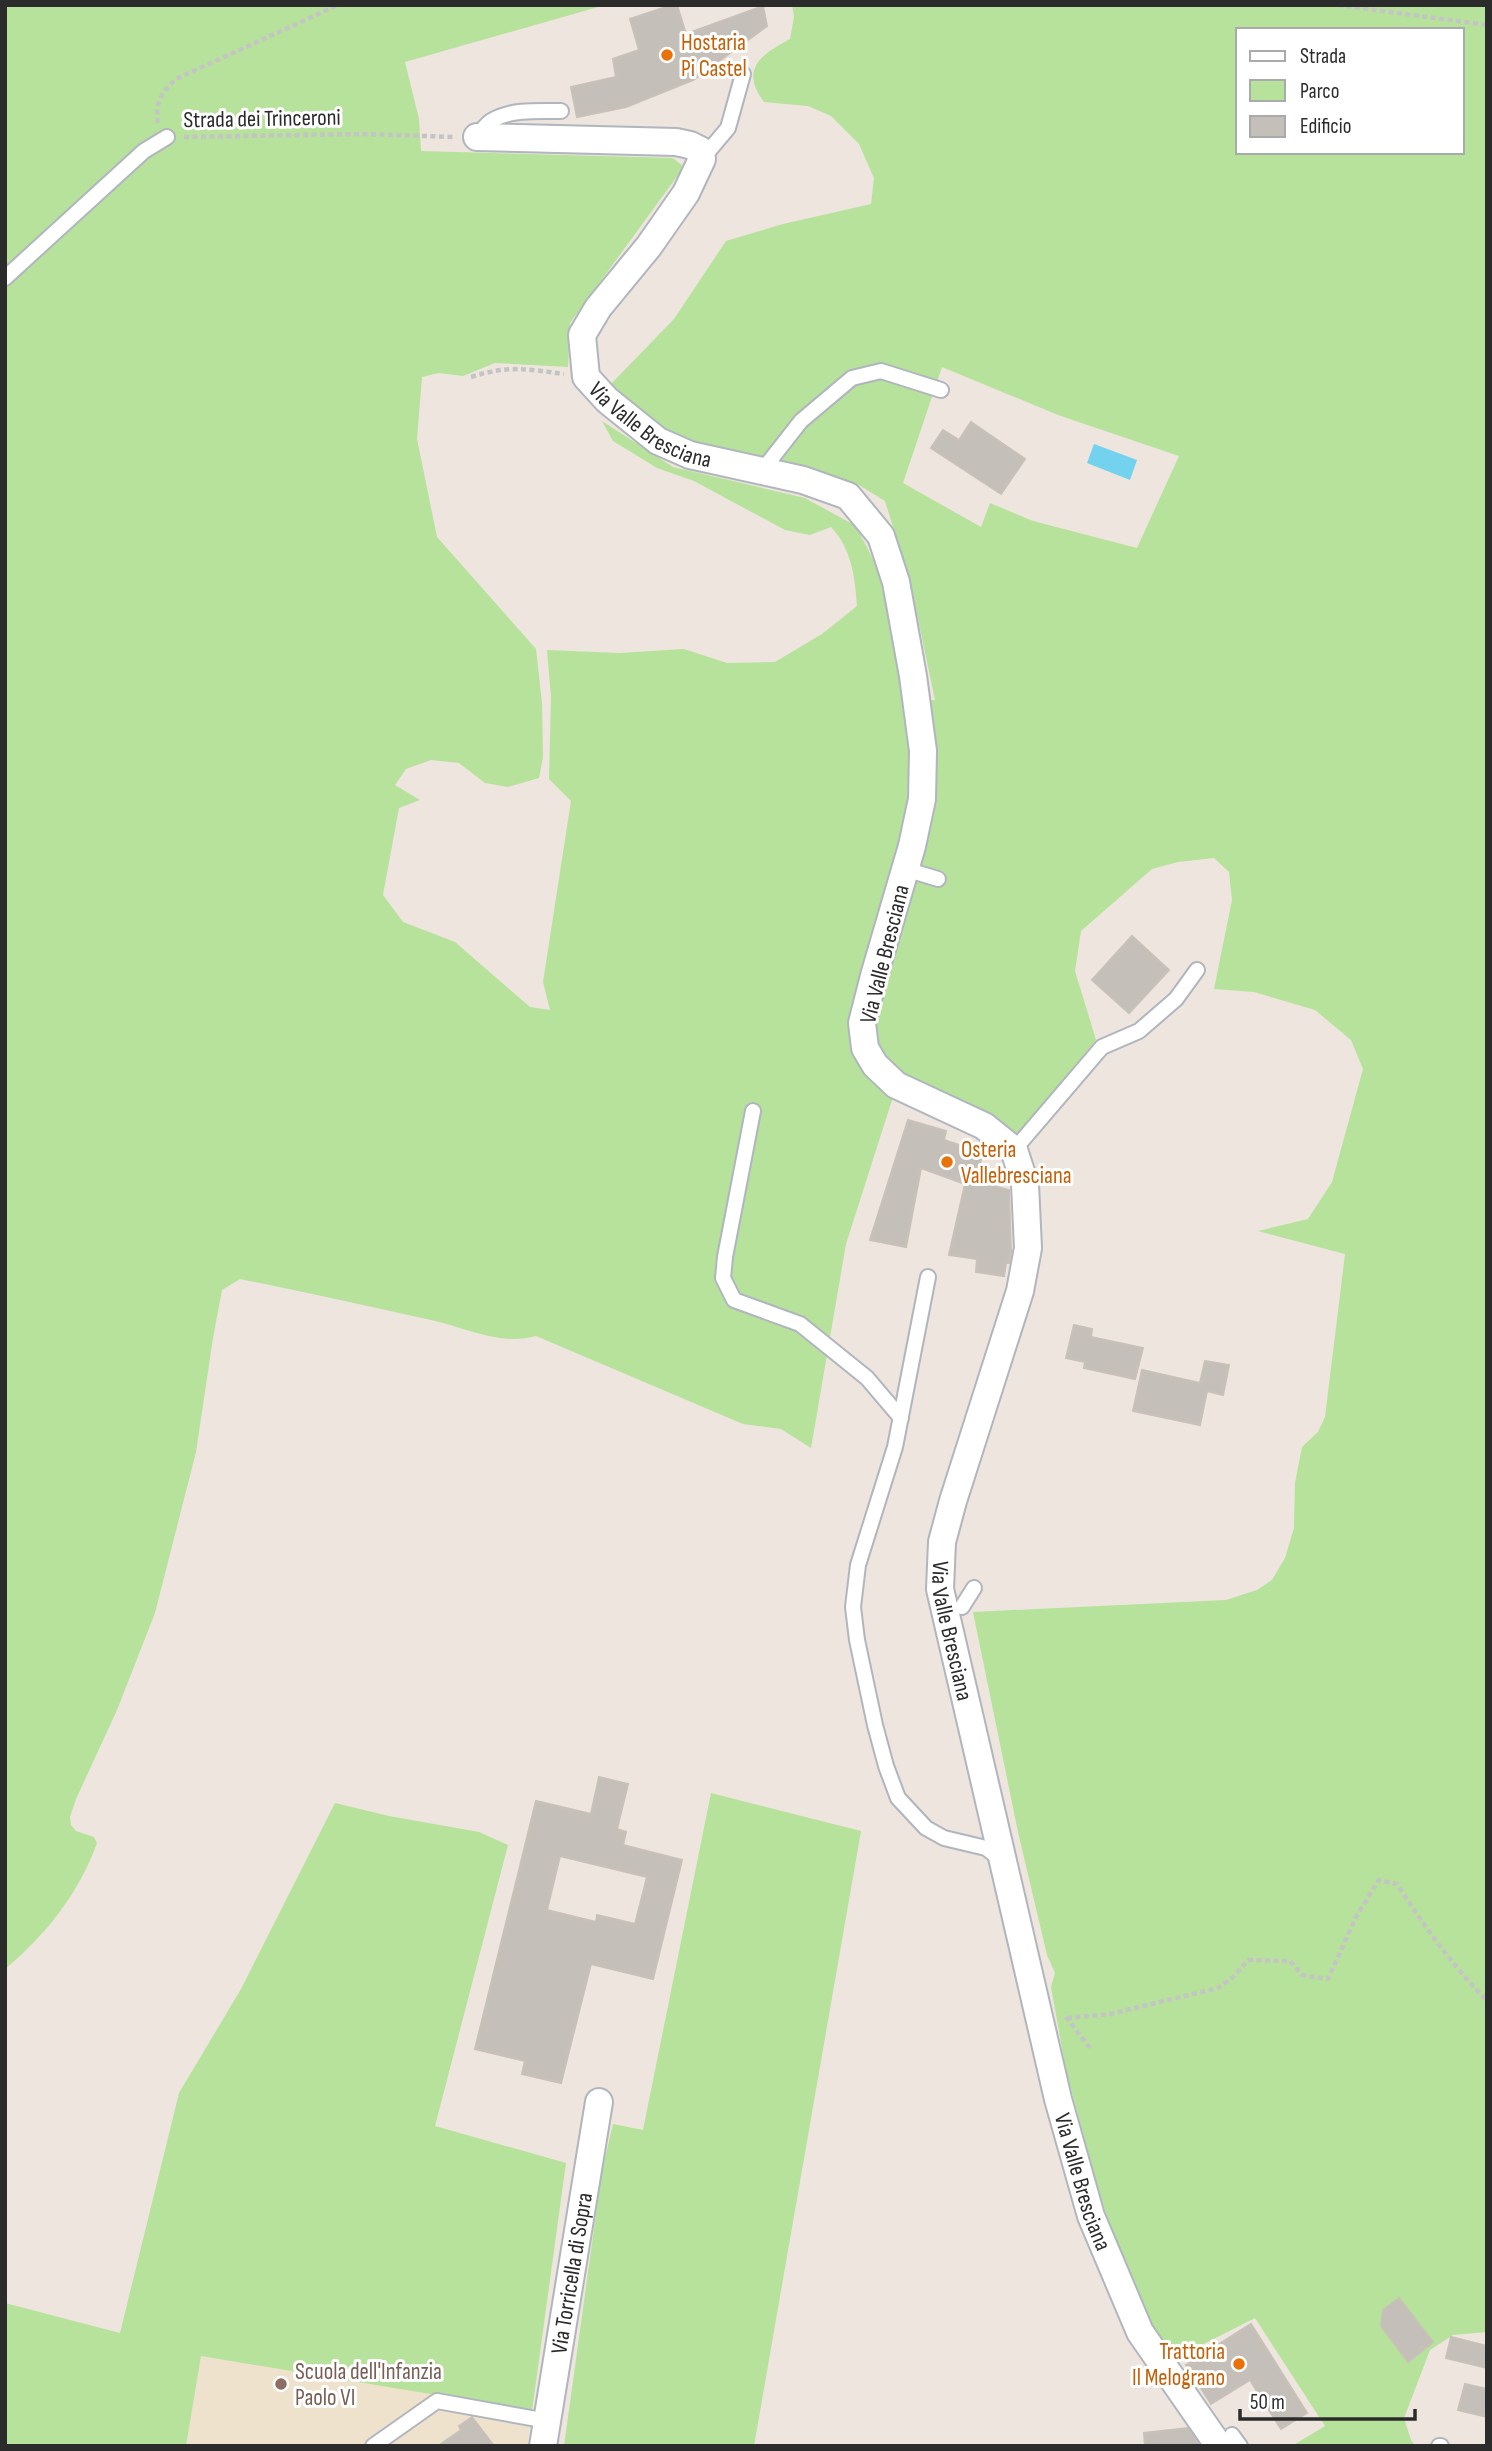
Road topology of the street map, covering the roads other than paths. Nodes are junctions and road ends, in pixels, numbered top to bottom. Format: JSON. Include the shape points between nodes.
{"nodes":[{"id":1,"x":743,"y":74,"type":"dead end"},
{"id":2,"x":561,"y":111,"type":"dead end"},
{"id":3,"x":167,"y":136,"type":"road end"},
{"id":4,"x":477,"y":137,"type":"joint"},
{"id":5,"x":702,"y":159,"type":"junction"},
{"id":6,"x":5,"y":278,"type":"edge"},
{"id":7,"x":941,"y":390,"type":"dead end"},
{"id":8,"x":761,"y":472,"type":"junction"},
{"id":9,"x":905,"y":869,"type":"junction"},
{"id":10,"x":938,"y":879,"type":"dead end"},
{"id":11,"x":1197,"y":970,"type":"dead end"},
{"id":12,"x":754,"y":1111,"type":"dead end"},
{"id":13,"x":1014,"y":1150,"type":"junction"},
{"id":14,"x":928,"y":1277,"type":"dead end"},
{"id":15,"x":901,"y":1418,"type":"junction"},
{"id":16,"x":974,"y":1588,"type":"dead end"},
{"id":17,"x":962,"y":1607,"type":"dead end"},
{"id":18,"x":1006,"y":1865,"type":"junction"},
{"id":19,"x":599,"y":2102,"type":"dead end"},
{"id":20,"x":545,"y":2433,"type":"edge"},
{"id":21,"x":1231,"y":2442,"type":"edge"},
{"id":22,"x":373,"y":2446,"type":"edge"}],
"edges":[{"from":1,"to":5,"type":"lane","via":[[728,128]]},
{"from":2,"to":4,"type":"lane","via":[[497,118]]},
{"from":3,"to":6,"type":"lane","via":[[144,150]]},
{"from":4,"to":5,"type":"street","via":[[676,142],[700,150]]},
{"from":5,"to":8,"type":"street","name":"Via Valle Bresciana","via":[[686,193],[582,335],[586,377],[658,442],[690,455]]},
{"from":7,"to":8,"type":"lane","via":[[881,371],[852,378],[801,421]]},
{"from":8,"to":9,"type":"street","name":"Via Valle Bresciana","via":[[848,496],[881,536],[897,582],[923,751],[922,799]]},
{"from":9,"to":10,"type":"lane"},
{"from":9,"to":13,"type":"street","name":"Via Valle Bresciana","via":[[862,1023],[865,1048],[896,1085],[984,1126]]},
{"from":11,"to":13,"type":"lane","via":[[1176,999],[1139,1031],[1102,1047]]},
{"from":12,"to":15,"type":"lane","via":[[725,1257],[727,1290],[734,1300],[800,1324],[866,1378]]},
{"from":13,"to":18,"type":"street","name":"Via Valle Bresciana","via":[[1025,1184],[1028,1248],[1020,1291],[942,1542],[940,1589]]},
{"from":14,"to":15,"type":"lane"},
{"from":15,"to":18,"type":"lane","via":[[854,1587],[857,1640],[875,1725],[898,1798],[912,1815],[944,1838],[986,1847]]},
{"from":16,"to":17,"type":"lane"},
{"from":18,"to":21,"type":"street","name":"Via Valle Bresciana","via":[[1058,2099],[1091,2216],[1140,2332]]},
{"from":19,"to":20,"type":"street","name":"Via Torricella di Sopra"},
{"from":20,"to":22,"type":"lane","via":[[437,2401]]}]}
